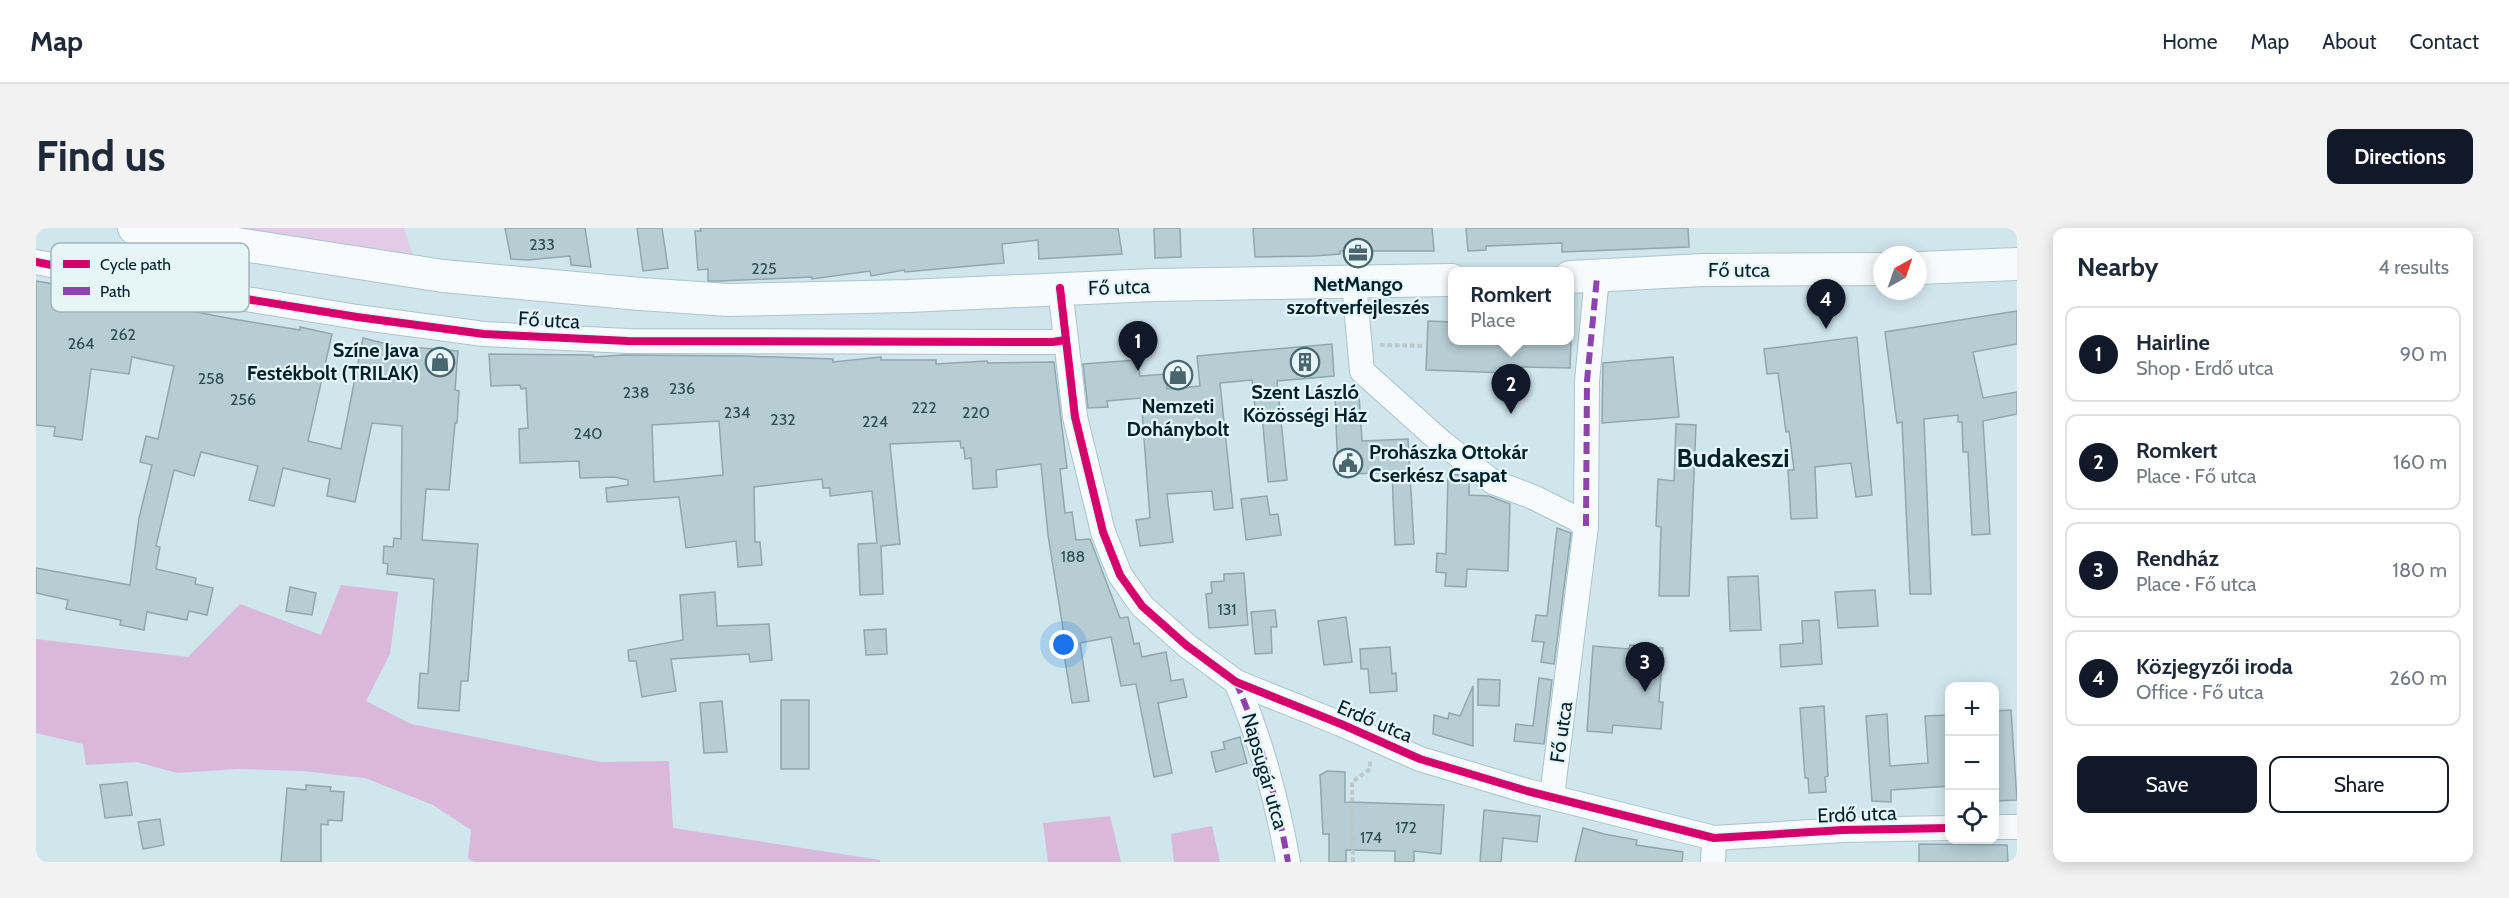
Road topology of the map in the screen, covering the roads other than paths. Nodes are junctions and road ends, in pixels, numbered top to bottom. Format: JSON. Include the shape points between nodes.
{"nodes":[{"id":1,"x":134,"y":228,"type":"edge"},
{"id":2,"x":230,"y":243,"type":"edge"},
{"id":3,"x":249,"y":246,"type":"edge"},
{"id":4,"x":36,"y":262,"type":"edge"},
{"id":5,"x":2017,"y":264,"type":"edge"},
{"id":6,"x":51,"y":265,"type":"edge"},
{"id":7,"x":1927,"y":268,"type":"edge"},
{"id":8,"x":1873,"y":269,"type":"edge"},
{"id":9,"x":1583,"y":277,"type":"edge"},
{"id":10,"x":1448,"y":280,"type":"edge"},
{"id":11,"x":1354,"y":283,"type":"junction"},
{"id":12,"x":1060,"y":288,"type":"junction"},
{"id":13,"x":249,"y":300,"type":"edge"},
{"id":14,"x":1065,"y":340,"type":"junction"},
{"id":15,"x":1586,"y":526,"type":"junction"},
{"id":16,"x":1236,"y":682,"type":"junction"},
{"id":17,"x":1552,"y":796,"type":"junction"},
{"id":18,"x":1999,"y":827,"type":"edge"},
{"id":19,"x":2017,"y":827,"type":"edge"},
{"id":20,"x":1945,"y":828,"type":"edge"},
{"id":21,"x":1714,"y":838,"type":"junction"},
{"id":22,"x":1288,"y":862,"type":"edge"},
{"id":23,"x":1713,"y":862,"type":"edge"}],
"edges":[{"from":1,"to":2,"type":"main road","name":"Fő utca"},
{"from":3,"to":12,"type":"main road","name":"Fő utca","via":[[442,276],[728,300]]},
{"from":4,"to":6,"type":"street","name":"Fő utca"},
{"from":5,"to":7,"type":"main road"},
{"from":8,"to":9,"type":"main road","name":"Fő utca","via":[[1703,270]]},
{"from":9,"to":15,"type":"street","name":"Fő utca"},
{"from":10,"to":11,"type":"main road","name":"Fő utca"},
{"from":11,"to":12,"type":"main road","name":"Fő utca"},
{"from":11,"to":15,"type":"street","via":[[1362,371],[1493,482],[1533,497]]},
{"from":12,"to":14,"type":"street","name":"Erdő utca"},
{"from":13,"to":14,"type":"street","name":"Fő utca","via":[[484,334],[628,340]]},
{"from":14,"to":16,"type":"street","name":"Erdő utca","via":[[1071,401],[1085,467],[1120,575],[1142,606]]},
{"from":15,"to":17,"type":"street","name":"Fő utca"},
{"from":16,"to":17,"type":"street","name":"Erdő utca","via":[[1420,759]]},
{"from":16,"to":22,"type":"street","name":"Napsugár utca","via":[[1256,728],[1280,815]]},
{"from":17,"to":21,"type":"street","name":"Erdő utca"},
{"from":18,"to":19,"type":"street"},
{"from":20,"to":21,"type":"street","name":"Erdő utca"},
{"from":21,"to":23,"type":"street"}]}
